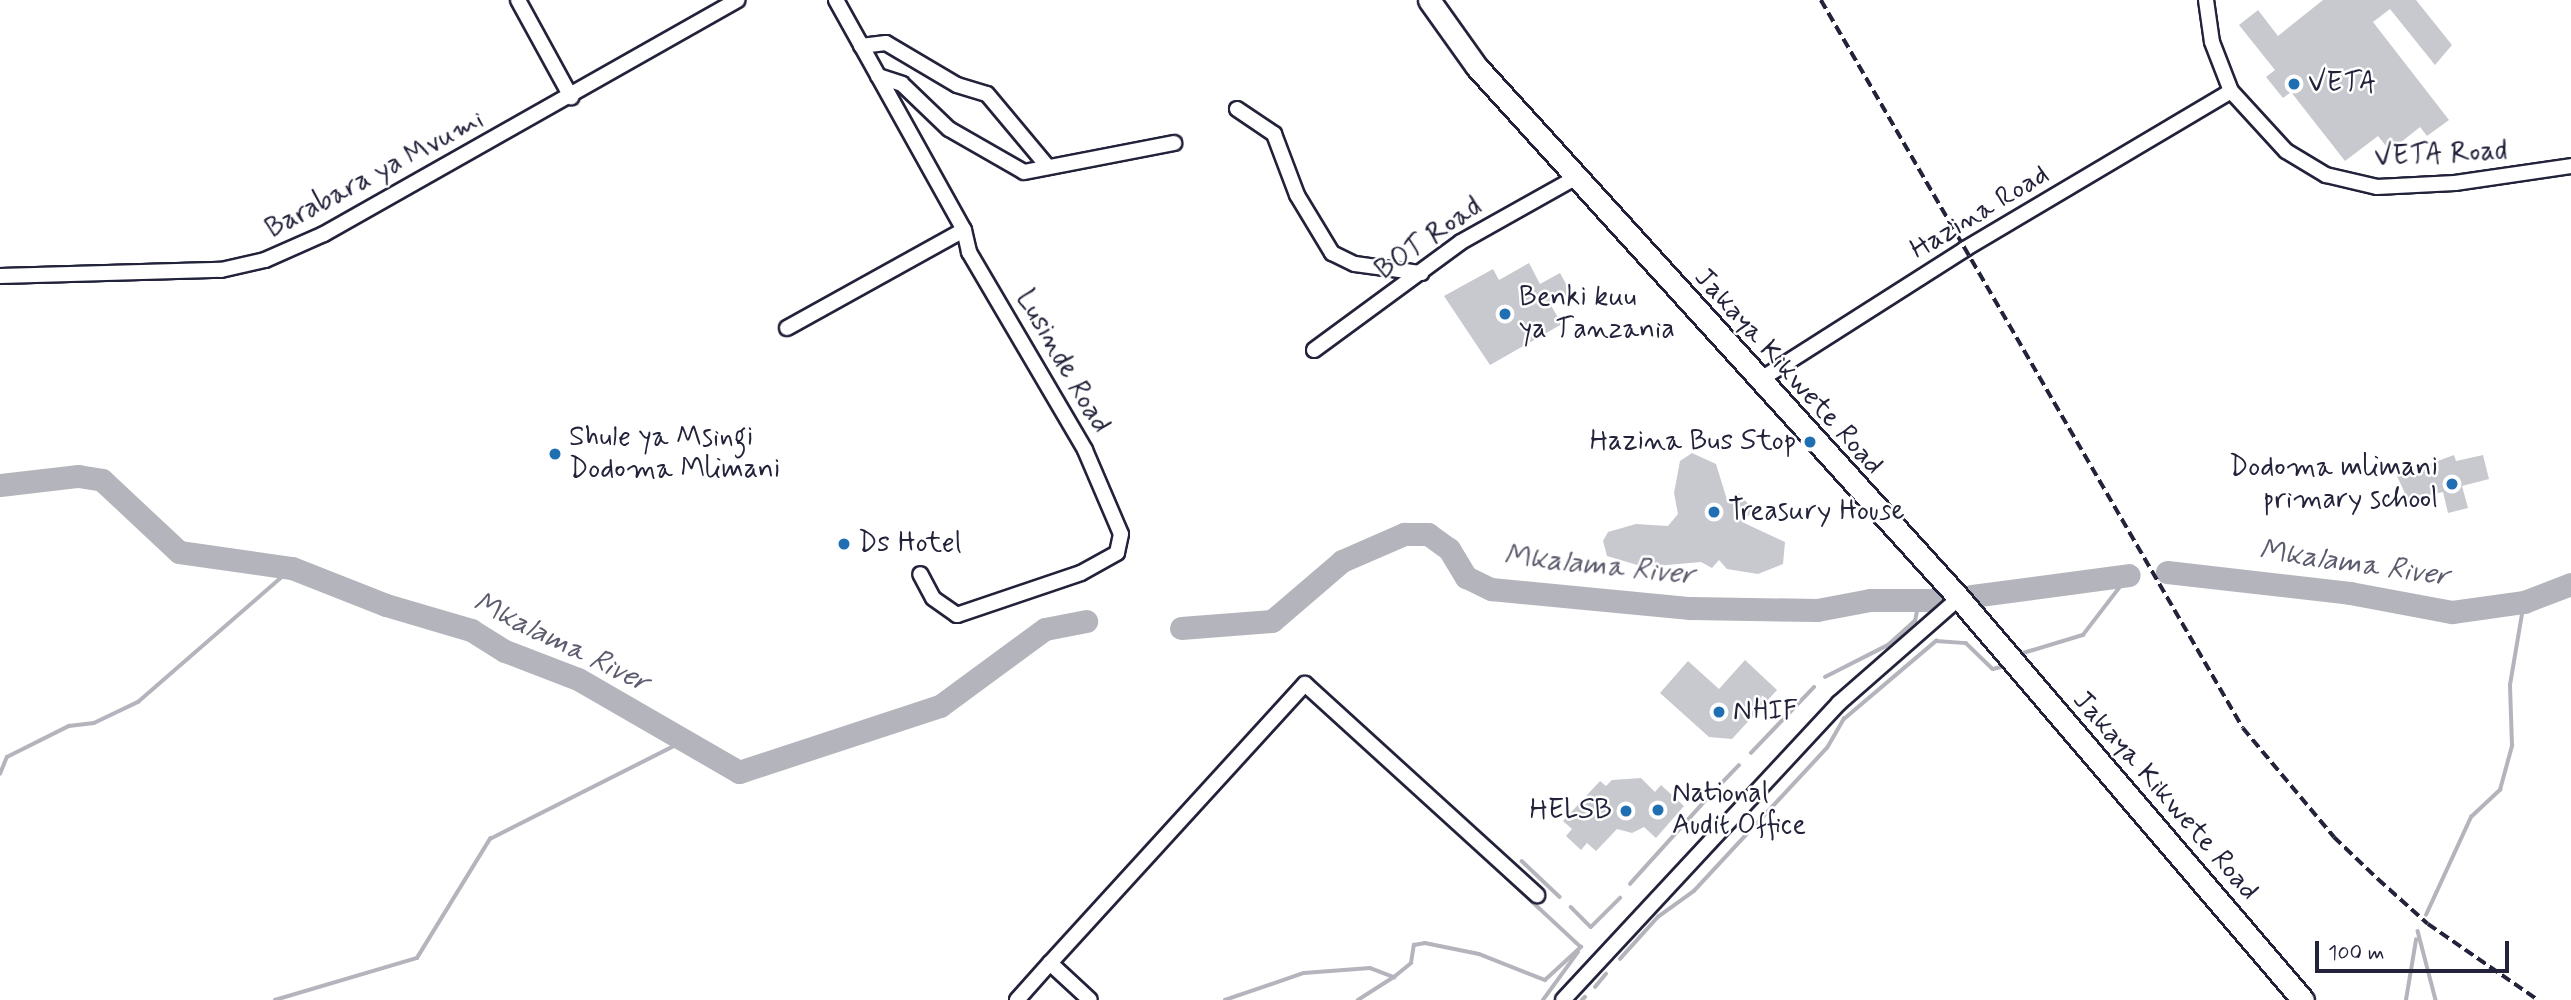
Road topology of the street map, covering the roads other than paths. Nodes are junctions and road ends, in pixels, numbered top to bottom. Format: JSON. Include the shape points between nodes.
{"nodes":[{"id":1,"x":518,"y":0,"type":"edge"},
{"id":2,"x":737,"y":0,"type":"edge"},
{"id":3,"x":836,"y":0,"type":"edge"},
{"id":4,"x":1429,"y":0,"type":"edge"},
{"id":5,"x":2206,"y":0,"type":"edge"},
{"id":6,"x":861,"y":46,"type":"junction"},
{"id":7,"x":878,"y":76,"type":"junction"},
{"id":8,"x":2231,"y":91,"type":"junction"},
{"id":9,"x":571,"y":97,"type":"junction"},
{"id":10,"x":1237,"y":109,"type":"dead end"},
{"id":11,"x":1174,"y":143,"type":"dead end"},
{"id":12,"x":2571,"y":166,"type":"edge"},
{"id":13,"x":1048,"y":167,"type":"junction"},
{"id":14,"x":1577,"y":177,"type":"junction"},
{"id":15,"x":964,"y":230,"type":"junction"},
{"id":16,"x":1421,"y":273,"type":"junction"},
{"id":17,"x":0,"y":276,"type":"edge"},
{"id":18,"x":787,"y":328,"type":"dead end"},
{"id":19,"x":1314,"y":349,"type":"dead end"},
{"id":20,"x":1758,"y":381,"type":"junction"},
{"id":21,"x":920,"y":575,"type":"dead end"},
{"id":22,"x":1959,"y":598,"type":"junction"},
{"id":23,"x":1537,"y":895,"type":"dead end"},
{"id":24,"x":1050,"y":963,"type":"junction"},
{"id":25,"x":1017,"y":1000,"type":"edge"},
{"id":26,"x":1090,"y":1000,"type":"edge"},
{"id":27,"x":1563,"y":1000,"type":"edge"},
{"id":28,"x":2303,"y":1000,"type":"edge"}],
"edges":[{"from":1,"to":9,"type":"street"},
{"from":2,"to":9,"type":"street","name":"Barabara ya Mvumi"},
{"from":3,"to":6,"type":"street","name":"Lusinde Road"},
{"from":4,"to":14,"type":"main road","name":"Jakaya Kikwete Road","via":[[1476,66]]},
{"from":5,"to":8,"type":"street","name":"VETA Road","via":[[2212,42]]},
{"from":6,"to":7,"type":"street","name":"Lusinde Road"},
{"from":6,"to":13,"type":"street","via":[[886,43],[957,85],[987,94]]},
{"from":7,"to":13,"type":"street","via":[[902,84],[941,123],[1015,169]]},
{"from":7,"to":15,"type":"street","name":"Lusinde Road"},
{"from":8,"to":12,"type":"street","name":"VETA Road","via":[[2286,151],[2326,175],[2377,187],[2455,183]]},
{"from":8,"to":20,"type":"street","name":"Hazina Road","via":[[1965,249]]},
{"from":9,"to":17,"type":"street","name":"Barabara ya Mvumi","via":[[324,234],[265,260],[222,270]]},
{"from":10,"to":16,"type":"street","via":[[1274,134],[1297,195],[1332,253],[1355,264]]},
{"from":11,"to":13,"type":"street"},
{"from":14,"to":16,"type":"street","name":"BOT Road","via":[[1461,242]]},
{"from":14,"to":20,"type":"main road","name":"Jakaya Kikwete Road"},
{"from":15,"to":18,"type":"street"},
{"from":15,"to":21,"type":"street","name":"Lusinde Road","via":[[970,252],[1086,450],[1121,534],[1117,553],[1081,573],[957,615],[933,598]]},
{"from":16,"to":19,"type":"street","name":"BOT Road"},
{"from":20,"to":22,"type":"main road","name":"Jakaya Kikwete Road"},
{"from":22,"to":27,"type":"street","via":[[1839,703]]},
{"from":22,"to":28,"type":"main road","name":"Jakaya Kikwete Road"},
{"from":23,"to":24,"type":"street","via":[[1304,684]]},
{"from":24,"to":25,"type":"street"},
{"from":24,"to":26,"type":"street"}]}
